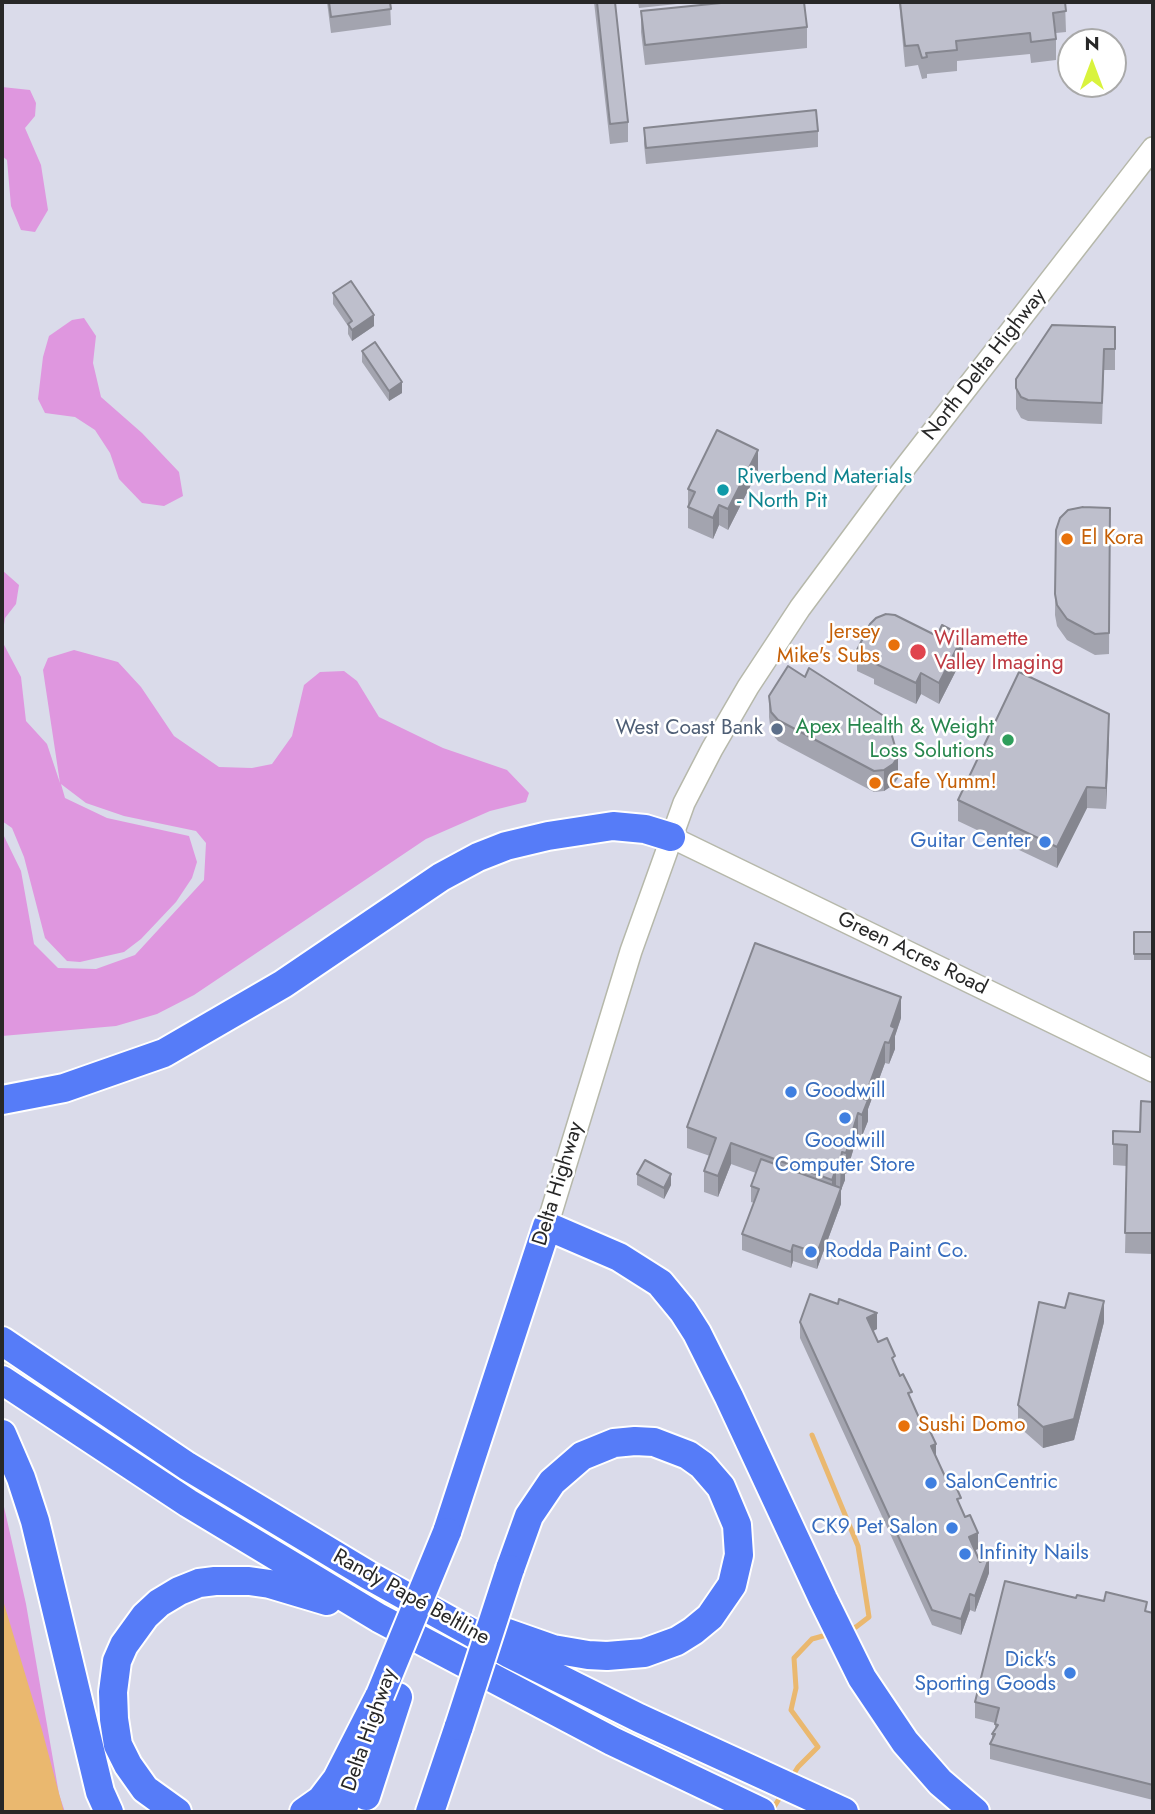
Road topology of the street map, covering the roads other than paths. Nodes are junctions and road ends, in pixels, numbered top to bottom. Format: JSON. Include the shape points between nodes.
{"nodes":[{"id":1,"x":1153,"y":148,"type":"edge"},
{"id":2,"x":671,"y":837,"type":"junction"},
{"id":3,"x":1153,"y":1071,"type":"edge"},
{"id":4,"x":2,"y":1100,"type":"edge"},
{"id":5,"x":547,"y":1226,"type":"junction"},
{"id":6,"x":2,"y":1341,"type":"edge"},
{"id":7,"x":2,"y":1380,"type":"edge"},
{"id":8,"x":2,"y":1434,"type":"edge"},
{"id":9,"x":368,"y":1576,"type":"junction"},
{"id":10,"x":379,"y":1618,"type":"junction"},
{"id":11,"x":389,"y":1696,"type":"junction"},
{"id":12,"x":833,"y":1807,"type":"edge"},
{"id":13,"x":109,"y":1812,"type":"edge"},
{"id":14,"x":177,"y":1812,"type":"edge"},
{"id":15,"x":304,"y":1812,"type":"edge"},
{"id":16,"x":342,"y":1812,"type":"edge"},
{"id":17,"x":361,"y":1812,"type":"edge"},
{"id":18,"x":430,"y":1812,"type":"edge"},
{"id":19,"x":761,"y":1812,"type":"edge"},
{"id":20,"x":975,"y":1812,"type":"edge"}],
"edges":[{"from":1,"to":2,"type":"street","name":"North Delta Highway","via":[[784,631],[712,749]]},
{"from":2,"to":3,"type":"street","name":"Green Acres Road"},
{"from":2,"to":4,"type":"highway","via":[[613,826],[548,835],[478,857],[283,984],[164,1053],[64,1088]]},
{"from":2,"to":5,"type":"street","name":"Delta Highway","via":[[610,1016]]},
{"from":5,"to":11,"type":"highway","name":"Delta Highway","bridge":true},
{"from":5,"to":20,"type":"highway","via":[[619,1256],[660,1283],[675,1299],[724,1386],[862,1678],[905,1742],[940,1782]]},
{"from":6,"to":9,"type":"highway","name":"Randy Papé Beltline","via":[[187,1466]]},
{"from":7,"to":10,"type":"highway","name":"Randy Papé Beltline","via":[[188,1503]]},
{"from":8,"to":13,"type":"highway","via":[[34,1521],[100,1792]]},
{"from":9,"to":12,"type":"highway","name":"Randy Papé Beltline","via":[[510,1654]]},
{"from":9,"to":18,"type":"highway","bridge":true,"via":[[530,1642],[571,1653],[625,1656],[677,1641],[710,1617],[732,1585],[740,1541],[737,1525],[721,1487],[702,1465],[654,1442],[614,1443],[582,1456],[552,1482],[529,1516],[510,1569],[459,1726]]},
{"from":10,"to":14,"type":"highway","via":[[297,1591],[249,1581],[200,1583],[159,1603],[145,1616],[117,1661],[113,1692],[118,1745],[145,1789]]},
{"from":10,"to":19,"type":"highway","name":"Randy Papé Beltline","via":[[612,1741]]},
{"from":11,"to":15,"type":"highway","via":[[337,1779],[321,1800]]},
{"from":11,"to":16,"type":"highway","name":"Delta Highway"},
{"from":11,"to":17,"type":"highway","name":"Delta Highway"}]}
